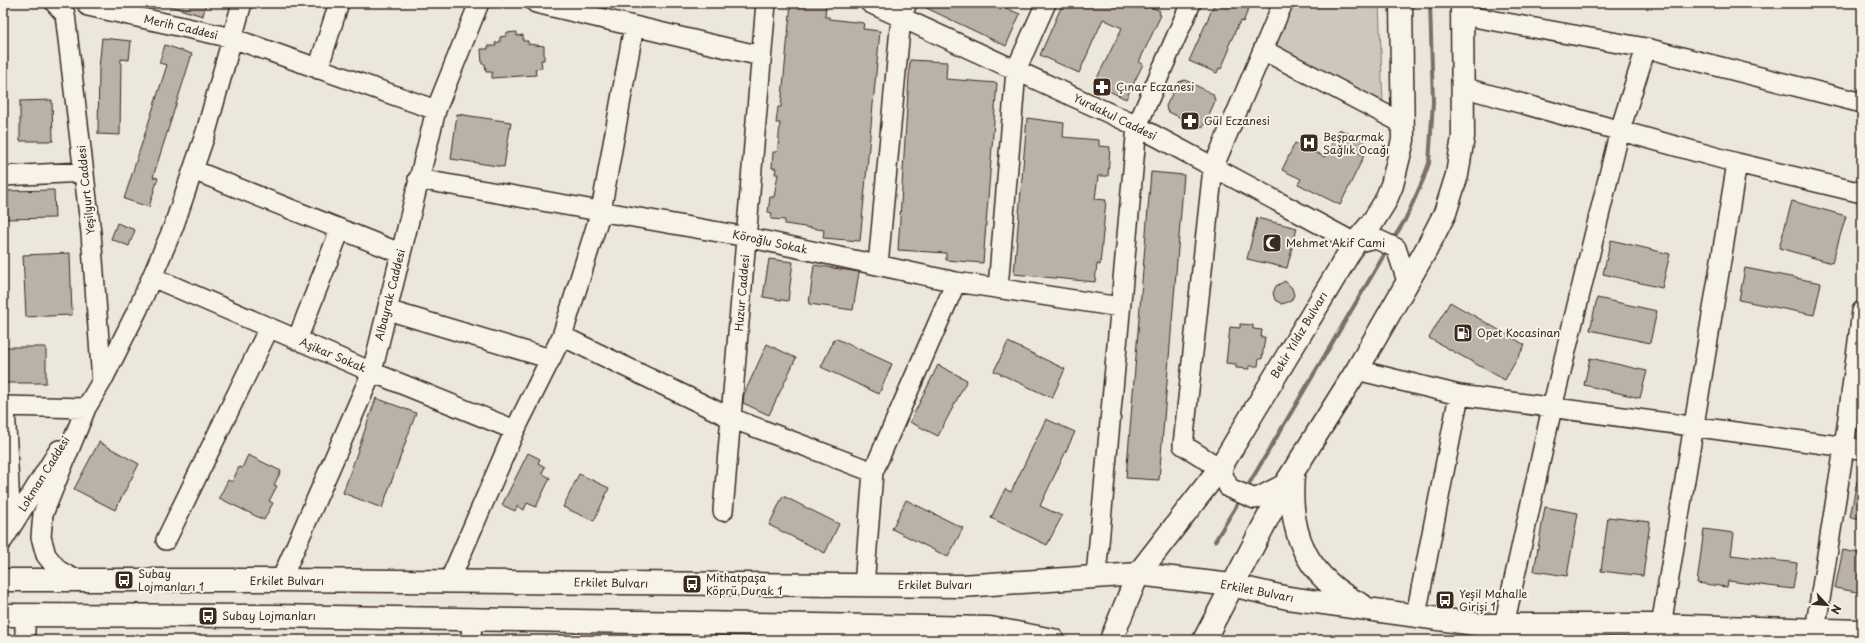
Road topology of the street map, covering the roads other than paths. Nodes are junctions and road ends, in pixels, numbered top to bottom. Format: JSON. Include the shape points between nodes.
{"nodes":[{"id":1,"x":242,"y":3,"type":"edge"},
{"id":2,"x":340,"y":3,"type":"edge"},
{"id":3,"x":479,"y":3,"type":"edge"},
{"id":4,"x":536,"y":3,"type":"edge"},
{"id":5,"x":766,"y":3,"type":"edge"},
{"id":6,"x":870,"y":3,"type":"edge"},
{"id":7,"x":1046,"y":3,"type":"edge"},
{"id":8,"x":1190,"y":3,"type":"edge"},
{"id":9,"x":1282,"y":3,"type":"edge"},
{"id":10,"x":1401,"y":3,"type":"edge"},
{"id":11,"x":88,"y":5,"type":"edge"},
{"id":12,"x":60,"y":9,"type":"edge"},
{"id":13,"x":1462,"y":9,"type":"edge"},
{"id":14,"x":904,"y":10,"type":"edge"},
{"id":15,"x":634,"y":26,"type":"junction"},
{"id":16,"x":232,"y":38,"type":"junction"},
{"id":17,"x":1646,"y":48,"type":"junction"},
{"id":18,"x":1263,"y":50,"type":"junction"},
{"id":19,"x":761,"y":56,"type":"junction"},
{"id":20,"x":318,"y":68,"type":"junction"},
{"id":21,"x":1016,"y":70,"type":"junction"},
{"id":22,"x":1462,"y":87,"type":"junction"},
{"id":23,"x":1862,"y":103,"type":"edge"},
{"id":24,"x":436,"y":110,"type":"junction"},
{"id":25,"x":1402,"y":123,"type":"junction"},
{"id":26,"x":1137,"y":126,"type":"junction"},
{"id":27,"x":1620,"y":130,"type":"junction"},
{"id":28,"x":1737,"y":163,"type":"junction"},
{"id":29,"x":1213,"y":168,"type":"junction"},
{"id":30,"x":193,"y":170,"type":"junction"},
{"id":31,"x":84,"y":172,"type":"junction"},
{"id":32,"x":3,"y":176,"type":"edge"},
{"id":33,"x":418,"y":179,"type":"junction"},
{"id":34,"x":1862,"y":193,"type":"edge"},
{"id":35,"x":601,"y":211,"type":"junction"},
{"id":36,"x":340,"y":230,"type":"junction"},
{"id":37,"x":746,"y":236,"type":"junction"},
{"id":38,"x":1364,"y":240,"type":"junction"},
{"id":39,"x":400,"y":253,"type":"junction"},
{"id":40,"x":878,"y":265,"type":"junction"},
{"id":41,"x":152,"y":277,"type":"junction"},
{"id":42,"x":1407,"y":281,"type":"junction"},
{"id":43,"x":956,"y":282,"type":"junction"},
{"id":44,"x":998,"y":288,"type":"junction"},
{"id":45,"x":1120,"y":307,"type":"junction"},
{"id":46,"x":386,"y":310,"type":"junction"},
{"id":47,"x":1862,"y":311,"type":"edge"},
{"id":48,"x":269,"y":328,"type":"junction"},
{"id":49,"x":562,"y":336,"type":"junction"},
{"id":50,"x":297,"y":340,"type":"junction"},
{"id":51,"x":551,"y":359,"type":"junction"},
{"id":52,"x":1356,"y":370,"type":"junction"},
{"id":53,"x":372,"y":372,"type":"junction"},
{"id":54,"x":102,"y":381,"type":"junction"},
{"id":55,"x":1459,"y":395,"type":"junction"},
{"id":56,"x":4,"y":406,"type":"edge"},
{"id":57,"x":86,"y":408,"type":"junction"},
{"id":58,"x":1552,"y":408,"type":"junction"},
{"id":59,"x":731,"y":418,"type":"junction"},
{"id":60,"x":1694,"y":428,"type":"junction"},
{"id":61,"x":515,"y":430,"type":"junction"},
{"id":62,"x":1853,"y":449,"type":"edge"},
{"id":63,"x":1220,"y":468,"type":"junction"},
{"id":64,"x":873,"y":472,"type":"junction"},
{"id":65,"x":1290,"y":477,"type":"junction"},
{"id":66,"x":723,"y":511,"type":"dead end"},
{"id":67,"x":7,"y":533,"type":"edge"},
{"id":68,"x":166,"y":540,"type":"dead end"},
{"id":69,"x":1138,"y":574,"type":"junction"},
{"id":70,"x":1096,"y":576,"type":"junction"},
{"id":71,"x":3,"y":580,"type":"edge"},
{"id":72,"x":76,"y":580,"type":"junction"},
{"id":73,"x":282,"y":580,"type":"junction"},
{"id":74,"x":449,"y":582,"type":"junction"},
{"id":75,"x":1231,"y":585,"type":"junction"},
{"id":76,"x":864,"y":586,"type":"junction"},
{"id":77,"x":1370,"y":609,"type":"junction"},
{"id":78,"x":3,"y":615,"type":"edge"},
{"id":79,"x":25,"y":615,"type":"junction"},
{"id":80,"x":1416,"y":615,"type":"junction"},
{"id":81,"x":1504,"y":625,"type":"junction"},
{"id":82,"x":1661,"y":626,"type":"junction"},
{"id":83,"x":472,"y":630,"type":"edge"},
{"id":84,"x":1815,"y":631,"type":"junction"},
{"id":85,"x":1862,"y":631,"type":"edge"},
{"id":86,"x":990,"y":634,"type":"edge"},
{"id":87,"x":25,"y":640,"type":"edge"},
{"id":88,"x":1053,"y":640,"type":"edge"},
{"id":89,"x":1111,"y":640,"type":"edge"},
{"id":90,"x":1204,"y":640,"type":"edge"}],
"edges":[{"from":1,"to":16,"type":"street"},
{"from":2,"to":20,"type":"street"},
{"from":3,"to":24,"type":"street","name":"Albayrak Caddesi"},
{"from":4,"to":15,"type":"street"},
{"from":5,"to":19,"type":"street","name":"Huzur Caddesi"},
{"from":6,"to":14,"type":"street","name":"Yurdakul Caddesi"},
{"from":7,"to":21,"type":"street"},
{"from":8,"to":26,"type":"street"},
{"from":9,"to":18,"type":"street"},
{"from":10,"to":25,"type":"main road","name":"Bekir Yıldız Bulvarı"},
{"from":11,"to":12,"type":"street"},
{"from":11,"to":16,"type":"street","name":"Merih Caddesi"},
{"from":12,"to":31,"type":"street","name":"Yeşilyurt Caddesi"},
{"from":13,"to":17,"type":"street"},
{"from":13,"to":22,"type":"main road"},
{"from":14,"to":21,"type":"street","name":"Yurdakul Caddesi"},
{"from":14,"to":40,"type":"street"},
{"from":15,"to":19,"type":"street"},
{"from":15,"to":35,"type":"street"},
{"from":16,"to":20,"type":"street","name":"Merih Caddesi"},
{"from":16,"to":30,"type":"street"},
{"from":17,"to":23,"type":"street"},
{"from":17,"to":27,"type":"street"},
{"from":18,"to":25,"type":"street"},
{"from":18,"to":29,"type":"street"},
{"from":19,"to":37,"type":"street","name":"Huzur Caddesi"},
{"from":20,"to":24,"type":"street","name":"Merih Caddesi"},
{"from":21,"to":26,"type":"street","name":"Yurdakul Caddesi"},
{"from":21,"to":44,"type":"street"},
{"from":22,"to":27,"type":"street"},
{"from":22,"to":42,"type":"main road","via":[[1463,138],[1452,193],[1436,232]]},
{"from":24,"to":33,"type":"street","name":"Albayrak Caddesi"},
{"from":25,"to":38,"type":"main road","name":"Bekir Yıldız Bulvarı","via":[[1403,140],[1386,202]]},
{"from":26,"to":29,"type":"street","name":"Yurdakul Caddesi"},
{"from":26,"to":45,"type":"street"},
{"from":27,"to":28,"type":"street"},
{"from":27,"to":58,"type":"street"},
{"from":28,"to":34,"type":"street"},
{"from":28,"to":60,"type":"street"},
{"from":29,"to":38,"type":"street","name":"Yurdakul Caddesi"},
{"from":29,"to":63,"type":"street","via":[[1183,445]]},
{"from":30,"to":36,"type":"street"},
{"from":30,"to":41,"type":"street","via":[[173,228]]},
{"from":31,"to":32,"type":"street"},
{"from":31,"to":54,"type":"street","name":"Yeşilyurt Caddesi"},
{"from":33,"to":35,"type":"street","name":"Köroğlu Sokak"},
{"from":33,"to":39,"type":"street","name":"Albayrak Caddesi"},
{"from":35,"to":37,"type":"street","name":"Köroğlu Sokak"},
{"from":35,"to":49,"type":"street"},
{"from":36,"to":39,"type":"street"},
{"from":36,"to":50,"type":"street"},
{"from":37,"to":40,"type":"street","name":"Köroğlu Sokak"},
{"from":37,"to":59,"type":"street","name":"Huzur Caddesi"},
{"from":38,"to":42,"type":"street","name":"Yurdakul Caddesi","via":[[1396,248]]},
{"from":38,"to":63,"type":"main road","name":"Bekir Yıldız Bulvarı"},
{"from":39,"to":46,"type":"street","name":"Albayrak Caddesi"},
{"from":40,"to":43,"type":"street","name":"Köroğlu Sokak"},
{"from":41,"to":48,"type":"street","name":"Aşikar Sokak"},
{"from":41,"to":54,"type":"street"},
{"from":42,"to":52,"type":"main road"},
{"from":43,"to":44,"type":"street","name":"Köroğlu Sokak"},
{"from":43,"to":64,"type":"street"},
{"from":44,"to":45,"type":"street","name":"Köroğlu Sokak"},
{"from":45,"to":70,"type":"street"},
{"from":46,"to":51,"type":"street"},
{"from":46,"to":53,"type":"street","name":"Albayrak Caddesi"},
{"from":47,"to":62,"type":"street"},
{"from":48,"to":50,"type":"street","name":"Aşikar Sokak"},
{"from":48,"to":68,"type":"street"},
{"from":49,"to":51,"type":"street"},
{"from":49,"to":59,"type":"street"},
{"from":50,"to":53,"type":"street","name":"Aşikar Sokak"},
{"from":51,"to":61,"type":"street"},
{"from":52,"to":55,"type":"street"},
{"from":52,"to":65,"type":"main road"},
{"from":53,"to":61,"type":"street","name":"Aşikar Sokak"},
{"from":53,"to":73,"type":"street","name":"Albayrak Caddesi"},
{"from":54,"to":57,"type":"street"},
{"from":55,"to":58,"type":"street"},
{"from":55,"to":80,"type":"street"},
{"from":56,"to":57,"type":"street"},
{"from":56,"to":67,"type":"street"},
{"from":57,"to":67,"type":"street","name":"Lokman Caddesi"},
{"from":57,"to":72,"type":"street","via":[[43,514],[40,529],[43,545],[52,563],[58,570]]},
{"from":58,"to":60,"type":"street"},
{"from":58,"to":81,"type":"street"},
{"from":59,"to":64,"type":"street"},
{"from":59,"to":66,"type":"street","name":"Huzur Caddesi"},
{"from":60,"to":62,"type":"street"},
{"from":60,"to":82,"type":"street"},
{"from":61,"to":74,"type":"street"},
{"from":62,"to":84,"type":"street"},
{"from":63,"to":65,"type":"street","via":[[1229,488],[1255,499]]},
{"from":63,"to":69,"type":"main road","name":"Bekir Yıldız Bulvarı"},
{"from":64,"to":76,"type":"street"},
{"from":65,"to":75,"type":"main road"},
{"from":65,"to":77,"type":"main road","via":[[1293,516],[1305,554],[1331,584]]},
{"from":69,"to":70,"type":"main road","name":"Erkilet Bulvarı"},
{"from":69,"to":75,"type":"main road","name":"Erkilet Bulvarı"},
{"from":69,"to":89,"type":"main road","name":"Bekir Yıldız Bulvarı"},
{"from":70,"to":76,"type":"main road","name":"Erkilet Bulvarı","via":[[962,586]]},
{"from":71,"to":72,"type":"main road","name":"Erkilet Bulvarı"},
{"from":72,"to":73,"type":"main road","name":"Erkilet Bulvarı"},
{"from":73,"to":74,"type":"main road","name":"Erkilet Bulvarı"},
{"from":74,"to":76,"type":"main road","name":"Erkilet Bulvarı"},
{"from":75,"to":77,"type":"main road","name":"Erkilet Bulvarı","via":[[1288,598]]},
{"from":75,"to":90,"type":"main road"},
{"from":77,"to":80,"type":"main road","name":"Erkilet Bulvarı"},
{"from":78,"to":79,"type":"main road"},
{"from":79,"to":83,"type":"main road","via":[[273,616]]},
{"from":79,"to":87,"type":"street"},
{"from":80,"to":81,"type":"main road","name":"Erkilet Bulvarı","via":[[1482,625]]},
{"from":81,"to":82,"type":"main road","name":"Erkilet Bulvarı"},
{"from":82,"to":84,"type":"main road","name":"Erkilet Bulvarı"},
{"from":83,"to":86,"type":"main road"},
{"from":84,"to":85,"type":"main road","name":"Erkilet Bulvarı"},
{"from":86,"to":88,"type":"main road"}]}
